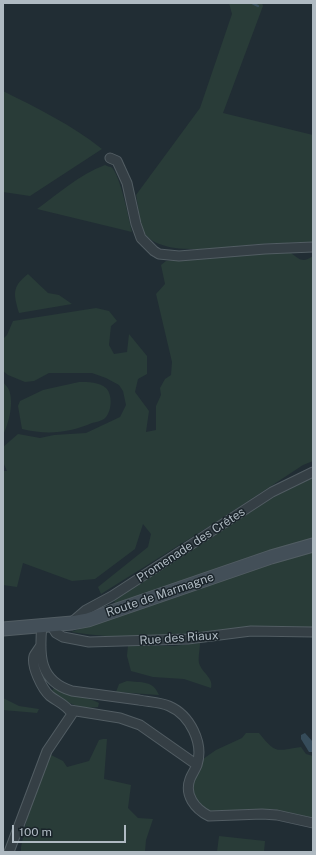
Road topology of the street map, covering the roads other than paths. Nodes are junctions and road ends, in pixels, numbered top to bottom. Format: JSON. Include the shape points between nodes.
{"nodes":[{"id":1,"x":110,"y":158,"type":"dead end"},
{"id":2,"x":313,"y":247,"type":"edge"},
{"id":3,"x":313,"y":472,"type":"edge"},
{"id":4,"x":313,"y":545,"type":"edge"},
{"id":5,"x":72,"y":623,"type":"junction"},
{"id":6,"x":47,"y":625,"type":"junction"},
{"id":7,"x":3,"y":629,"type":"edge"},
{"id":8,"x":313,"y":632,"type":"edge"},
{"id":9,"x":41,"y":645,"type":"junction"},
{"id":10,"x":70,"y":710,"type":"junction"},
{"id":11,"x":197,"y":765,"type":"junction"},
{"id":12,"x":313,"y":823,"type":"edge"},
{"id":13,"x":9,"y":852,"type":"edge"}],
"edges":[{"from":1,"to":2,"type":"street","via":[[117,161],[128,183],[141,238],[159,254],[179,256]]},
{"from":3,"to":5,"type":"street","name":"Promenade des Crêtes","via":[[272,492],[112,596],[86,610]]},
{"from":4,"to":5,"type":"street","name":"Route de Marmagne","via":[[270,557],[88,620]]},
{"from":5,"to":6,"type":"street","name":"Route de Marmagne"},
{"from":6,"to":7,"type":"street","name":"Route de Marmagne"},
{"from":6,"to":8,"type":"street","name":"Rue des Riaux","via":[[63,637],[89,642],[170,640],[251,632]]},
{"from":6,"to":9,"type":"street"},
{"from":9,"to":10,"type":"street","via":[[34,657],[35,670],[41,685],[49,695]]},
{"from":9,"to":11,"type":"street","via":[[46,673],[62,688],[157,703],[176,710],[187,720],[196,736],[199,751]]},
{"from":10,"to":11,"type":"street","via":[[120,718],[140,725]]},
{"from":10,"to":13,"type":"street","via":[[72,714],[43,759]]},
{"from":11,"to":12,"type":"street","via":[[190,779],[189,795],[193,803],[209,816],[262,814]]}]}
